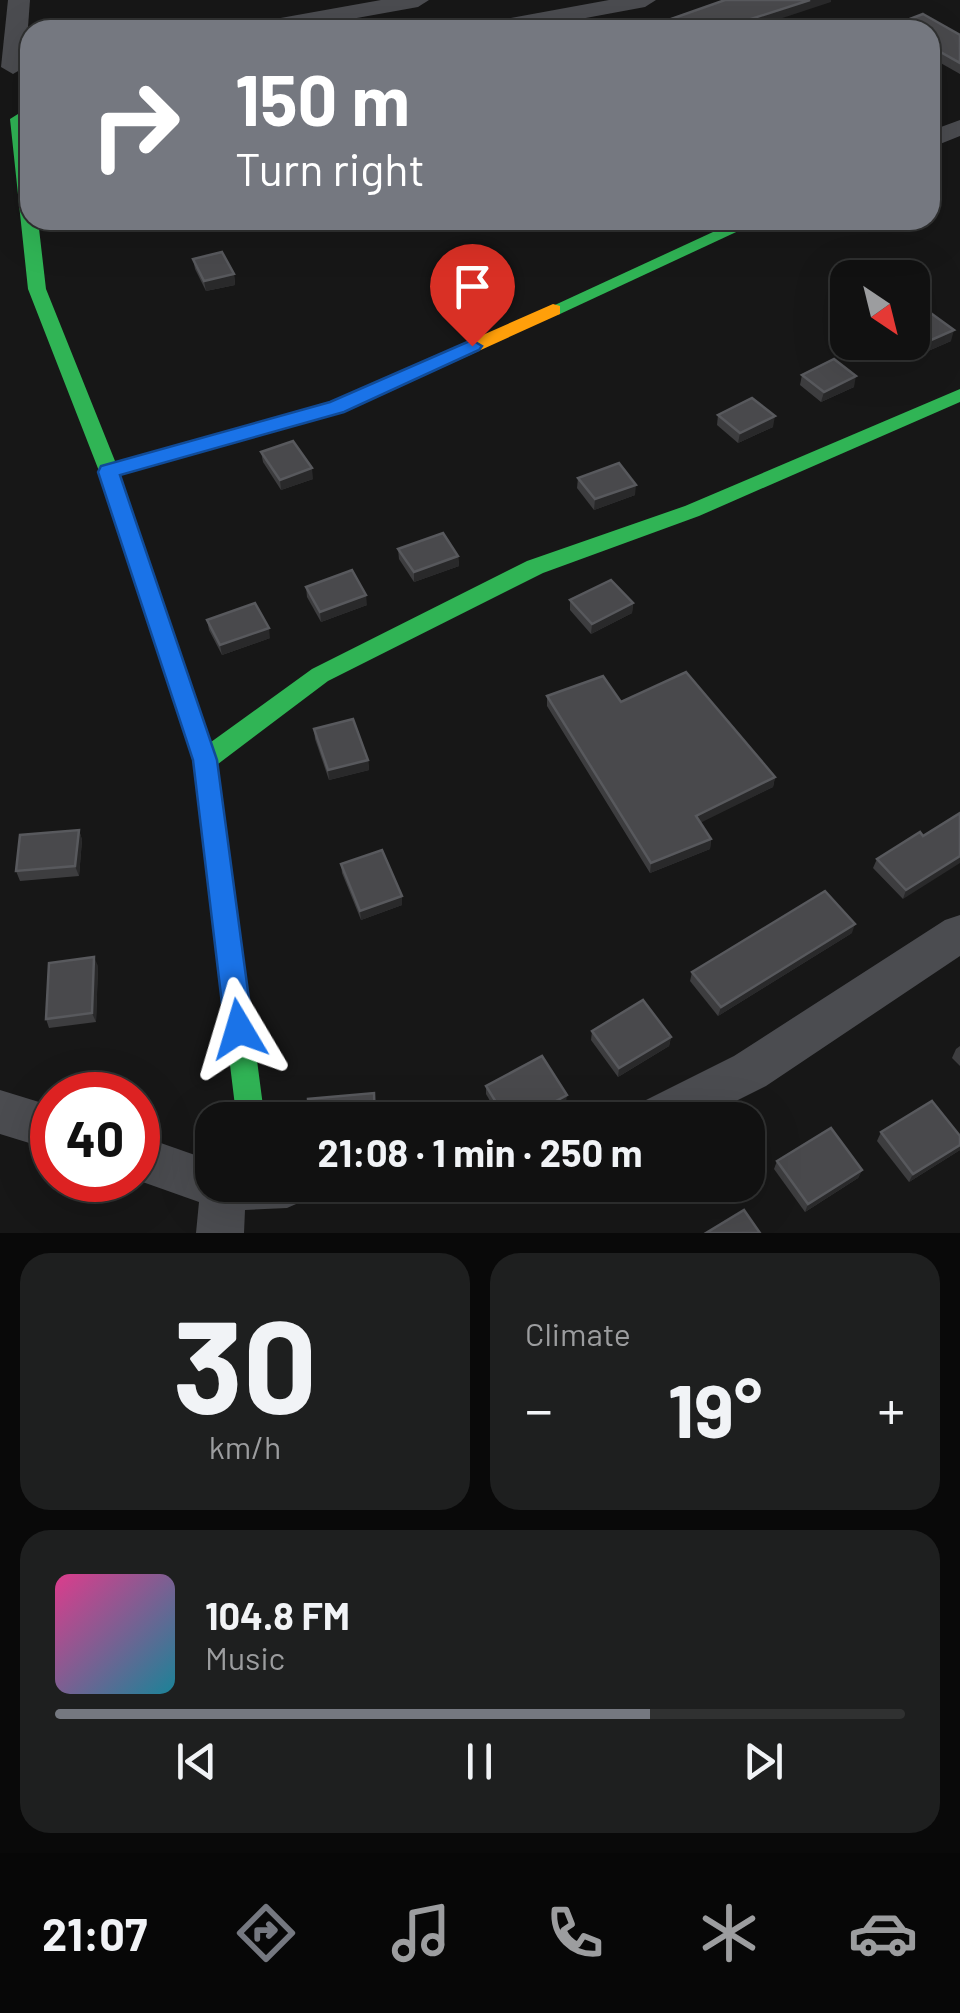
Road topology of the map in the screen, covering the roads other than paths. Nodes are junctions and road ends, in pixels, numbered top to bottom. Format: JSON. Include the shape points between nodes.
{"nodes":[{"id":1,"x":19,"y":0,"type":"edge"},
{"id":2,"x":418,"y":0,"type":"edge"},
{"id":3,"x":645,"y":0,"type":"edge"},
{"id":4,"x":307,"y":20,"type":"edge"},
{"id":5,"x":538,"y":20,"type":"edge"},
{"id":6,"x":14,"y":68,"type":"edge"},
{"id":7,"x":16,"y":119,"type":"edge"},
{"id":8,"x":20,"y":151,"type":"edge"},
{"id":9,"x":30,"y":230,"type":"edge"},
{"id":10,"x":731,"y":230,"type":"edge"},
{"id":11,"x":960,"y":395,"type":"edge"},
{"id":12,"x":109,"y":472,"type":"junction"},
{"id":13,"x":205,"y":760,"type":"junction"},
{"id":14,"x":960,"y":933,"type":"edge"},
{"id":15,"x":248,"y":1102,"type":"edge"},
{"id":16,"x":688,"y":1102,"type":"edge"},
{"id":17,"x":0,"y":1112,"type":"edge"},
{"id":18,"x":30,"y":1121,"type":"edge"},
{"id":19,"x":160,"y":1168,"type":"edge"},
{"id":20,"x":195,"y":1184,"type":"edge"}],
"edges":[{"from":1,"to":6,"type":"street"},
{"from":2,"to":4,"type":"street"},
{"from":3,"to":5,"type":"street"},
{"from":7,"to":8,"type":"street"},
{"from":9,"to":12,"type":"street","via":[[37,288]]},
{"from":10,"to":12,"type":"street","via":[[337,407]]},
{"from":11,"to":13,"type":"street","via":[[692,511],[534,566],[320,675]]},
{"from":12,"to":13,"type":"street"},
{"from":13,"to":15,"type":"street"},
{"from":14,"to":16,"type":"street","via":[[750,1071]]},
{"from":17,"to":18,"type":"street"},
{"from":19,"to":20,"type":"street"}]}
